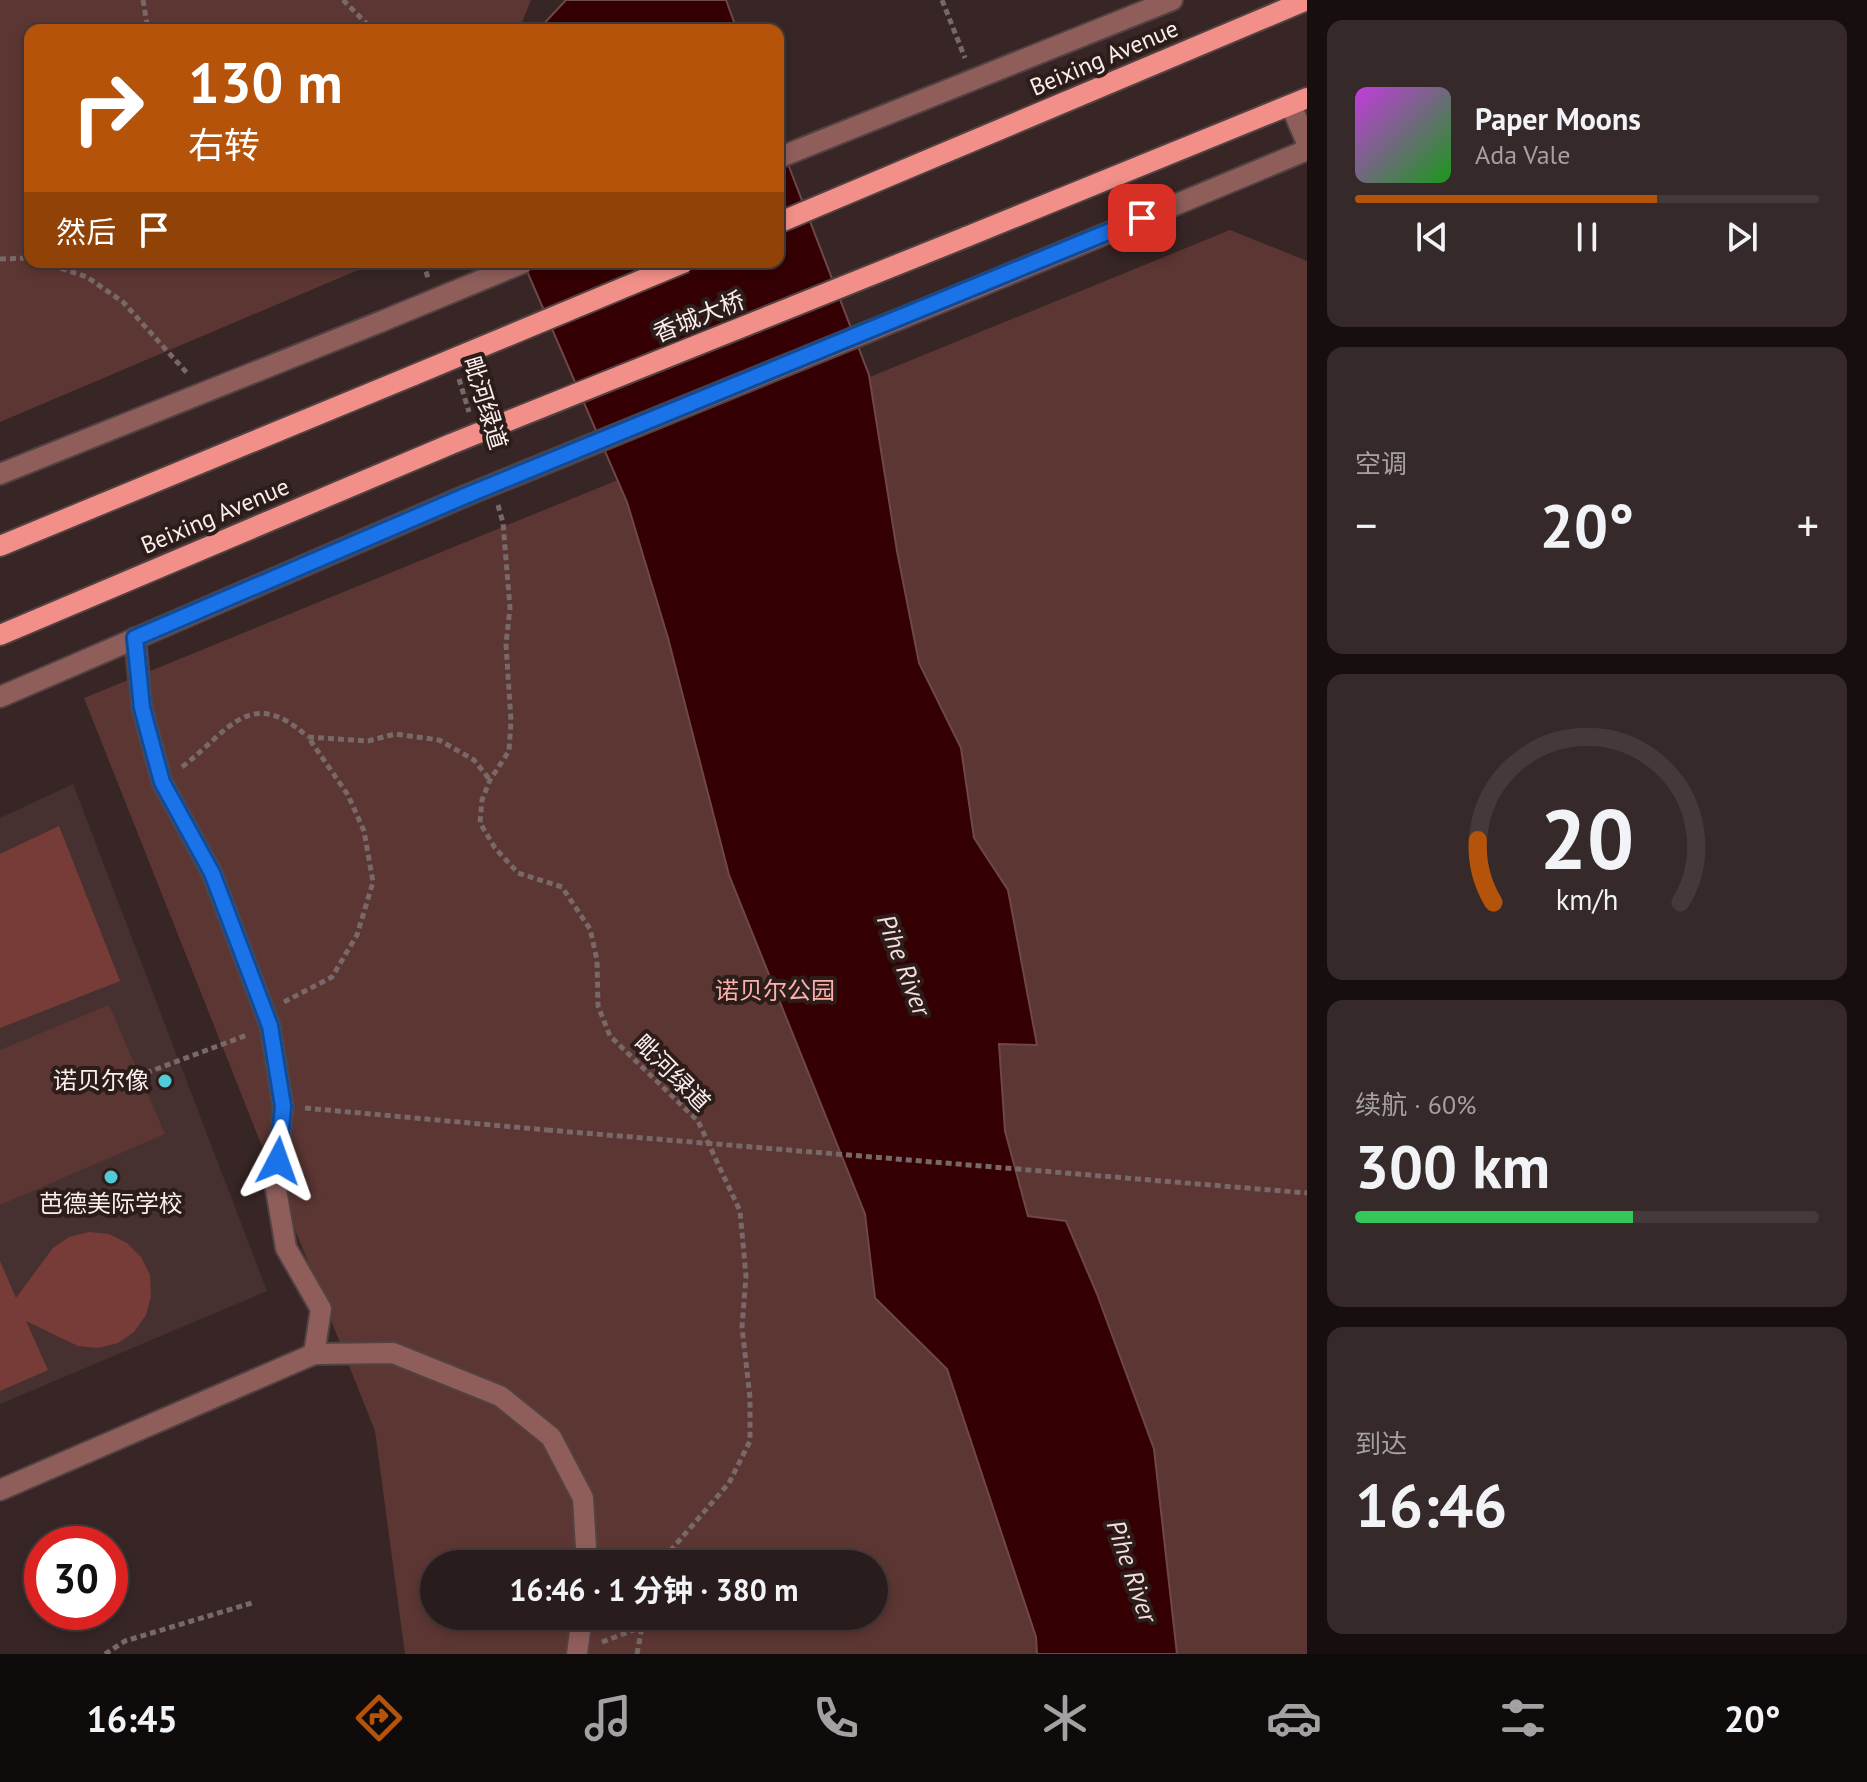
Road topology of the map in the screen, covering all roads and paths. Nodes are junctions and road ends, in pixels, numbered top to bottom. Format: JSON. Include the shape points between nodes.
{"nodes":[{"id":1,"x":143,"y":0,"type":"edge"},
{"id":2,"x":343,"y":0,"type":"edge"},
{"id":3,"x":942,"y":0,"type":"edge"},
{"id":4,"x":1172,"y":0,"type":"edge"},
{"id":5,"x":1307,"y":0,"type":"edge"},
{"id":6,"x":147,"y":24,"type":"edge"},
{"id":7,"x":367,"y":24,"type":"edge"},
{"id":8,"x":974,"y":81,"type":"junction"},
{"id":9,"x":1299,"y":102,"type":"edge"},
{"id":10,"x":1307,"y":143,"type":"edge"},
{"id":11,"x":1307,"y":150,"type":"edge"},
{"id":12,"x":784,"y":156,"type":"edge"},
{"id":13,"x":784,"y":220,"type":"edge"},
{"id":14,"x":24,"y":258,"type":"edge"},
{"id":15,"x":0,"y":259,"type":"edge"},
{"id":16,"x":60,"y":268,"type":"edge"},
{"id":17,"x":425,"y":268,"type":"edge"},
{"id":18,"x":510,"y":268,"type":"edge"},
{"id":19,"x":671,"y":268,"type":"edge"},
{"id":20,"x":432,"y":291,"type":"dead end"},
{"id":21,"x":459,"y":378,"type":"dead end"},
{"id":22,"x":204,"y":392,"type":"junction"},
{"id":23,"x":472,"y":421,"type":"dead end"},
{"id":24,"x":451,"y":444,"type":"joint"},
{"id":25,"x":0,"y":474,"type":"edge"},
{"id":26,"x":494,"y":494,"type":"dead end"},
{"id":27,"x":0,"y":546,"type":"edge"},
{"id":28,"x":0,"y":635,"type":"edge"},
{"id":29,"x":135,"y":638,"type":"junction"},
{"id":30,"x":0,"y":697,"type":"edge"},
{"id":31,"x":308,"y":737,"type":"junction"},
{"id":32,"x":490,"y":780,"type":"junction"},
{"id":33,"x":162,"y":782,"type":"junction"},
{"id":34,"x":268,"y":1019,"type":"junction"},
{"id":35,"x":146,"y":1073,"type":"dead end"},
{"id":36,"x":283,"y":1106,"type":"junction"},
{"id":37,"x":1307,"y":1193,"type":"edge"},
{"id":38,"x":314,"y":1354,"type":"junction"},
{"id":39,"x":0,"y":1490,"type":"edge"},
{"id":40,"x":586,"y":1550,"type":"edge"},
{"id":41,"x":671,"y":1550,"type":"edge"},
{"id":42,"x":255,"y":1602,"type":"dead end"},
{"id":43,"x":580,"y":1630,"type":"edge"},
{"id":44,"x":634,"y":1630,"type":"edge"},
{"id":45,"x":641,"y":1630,"type":"edge"},
{"id":46,"x":578,"y":1652,"type":"edge"},
{"id":47,"x":105,"y":1654,"type":"edge"},
{"id":48,"x":637,"y":1654,"type":"edge"}],
"edges":[{"from":1,"to":6,"type":"path"},
{"from":2,"to":7,"type":"path"},
{"from":3,"to":8,"type":"path"},
{"from":4,"to":8,"type":"street"},
{"from":5,"to":13,"type":"main road","name":"Beixing Avenue"},
{"from":8,"to":12,"type":"street"},
{"from":9,"to":10,"type":"street"},
{"from":9,"to":24,"type":"main road","name":"香城大桥","bridge":true},
{"from":11,"to":29,"type":"street","bridge":true,"via":[[465,496]]},
{"from":14,"to":15,"type":"path"},
{"from":16,"to":22,"type":"path","via":[[87,277],[123,302]]},
{"from":17,"to":20,"type":"path"},
{"from":18,"to":22,"type":"street","bridge":true},
{"from":19,"to":27,"type":"main road","bridge":true},
{"from":21,"to":23,"type":"path","name":"毗河绿道"},
{"from":22,"to":25,"type":"street"},
{"from":24,"to":28,"type":"main road","name":"Beixing Avenue"},
{"from":26,"to":32,"type":"path","name":"毗河绿道","via":[[503,523],[509,594],[511,721],[509,751]]},
{"from":29,"to":30,"type":"street"},
{"from":29,"to":33,"type":"street","via":[[142,708]]},
{"from":31,"to":32,"type":"path","via":[[368,741],[395,734],[439,740],[474,760]]},
{"from":31,"to":33,"type":"path","via":[[268,711],[241,717]]},
{"from":31,"to":34,"type":"path","via":[[348,795],[364,831],[373,882],[357,935],[332,977]]},
{"from":32,"to":41,"type":"path","name":"毗河绿道","via":[[480,823],[518,873],[562,887],[590,929],[598,1006],[610,1036],[698,1121],[740,1211],[750,1441],[729,1483]]},
{"from":33,"to":34,"type":"street","via":[[212,873]]},
{"from":34,"to":35,"type":"path"},
{"from":34,"to":36,"type":"street"},
{"from":36,"to":37,"type":"path","bridge":true},
{"from":36,"to":38,"type":"street","via":[[276,1189],[286,1248],[321,1309]]},
{"from":38,"to":39,"type":"street"},
{"from":38,"to":40,"type":"street","via":[[393,1353],[500,1396],[551,1437],[583,1498]]},
{"from":42,"to":47,"type":"path","via":[[125,1641]]},
{"from":43,"to":46,"type":"street"},
{"from":44,"to":46,"type":"path"},
{"from":45,"to":48,"type":"path"}]}
